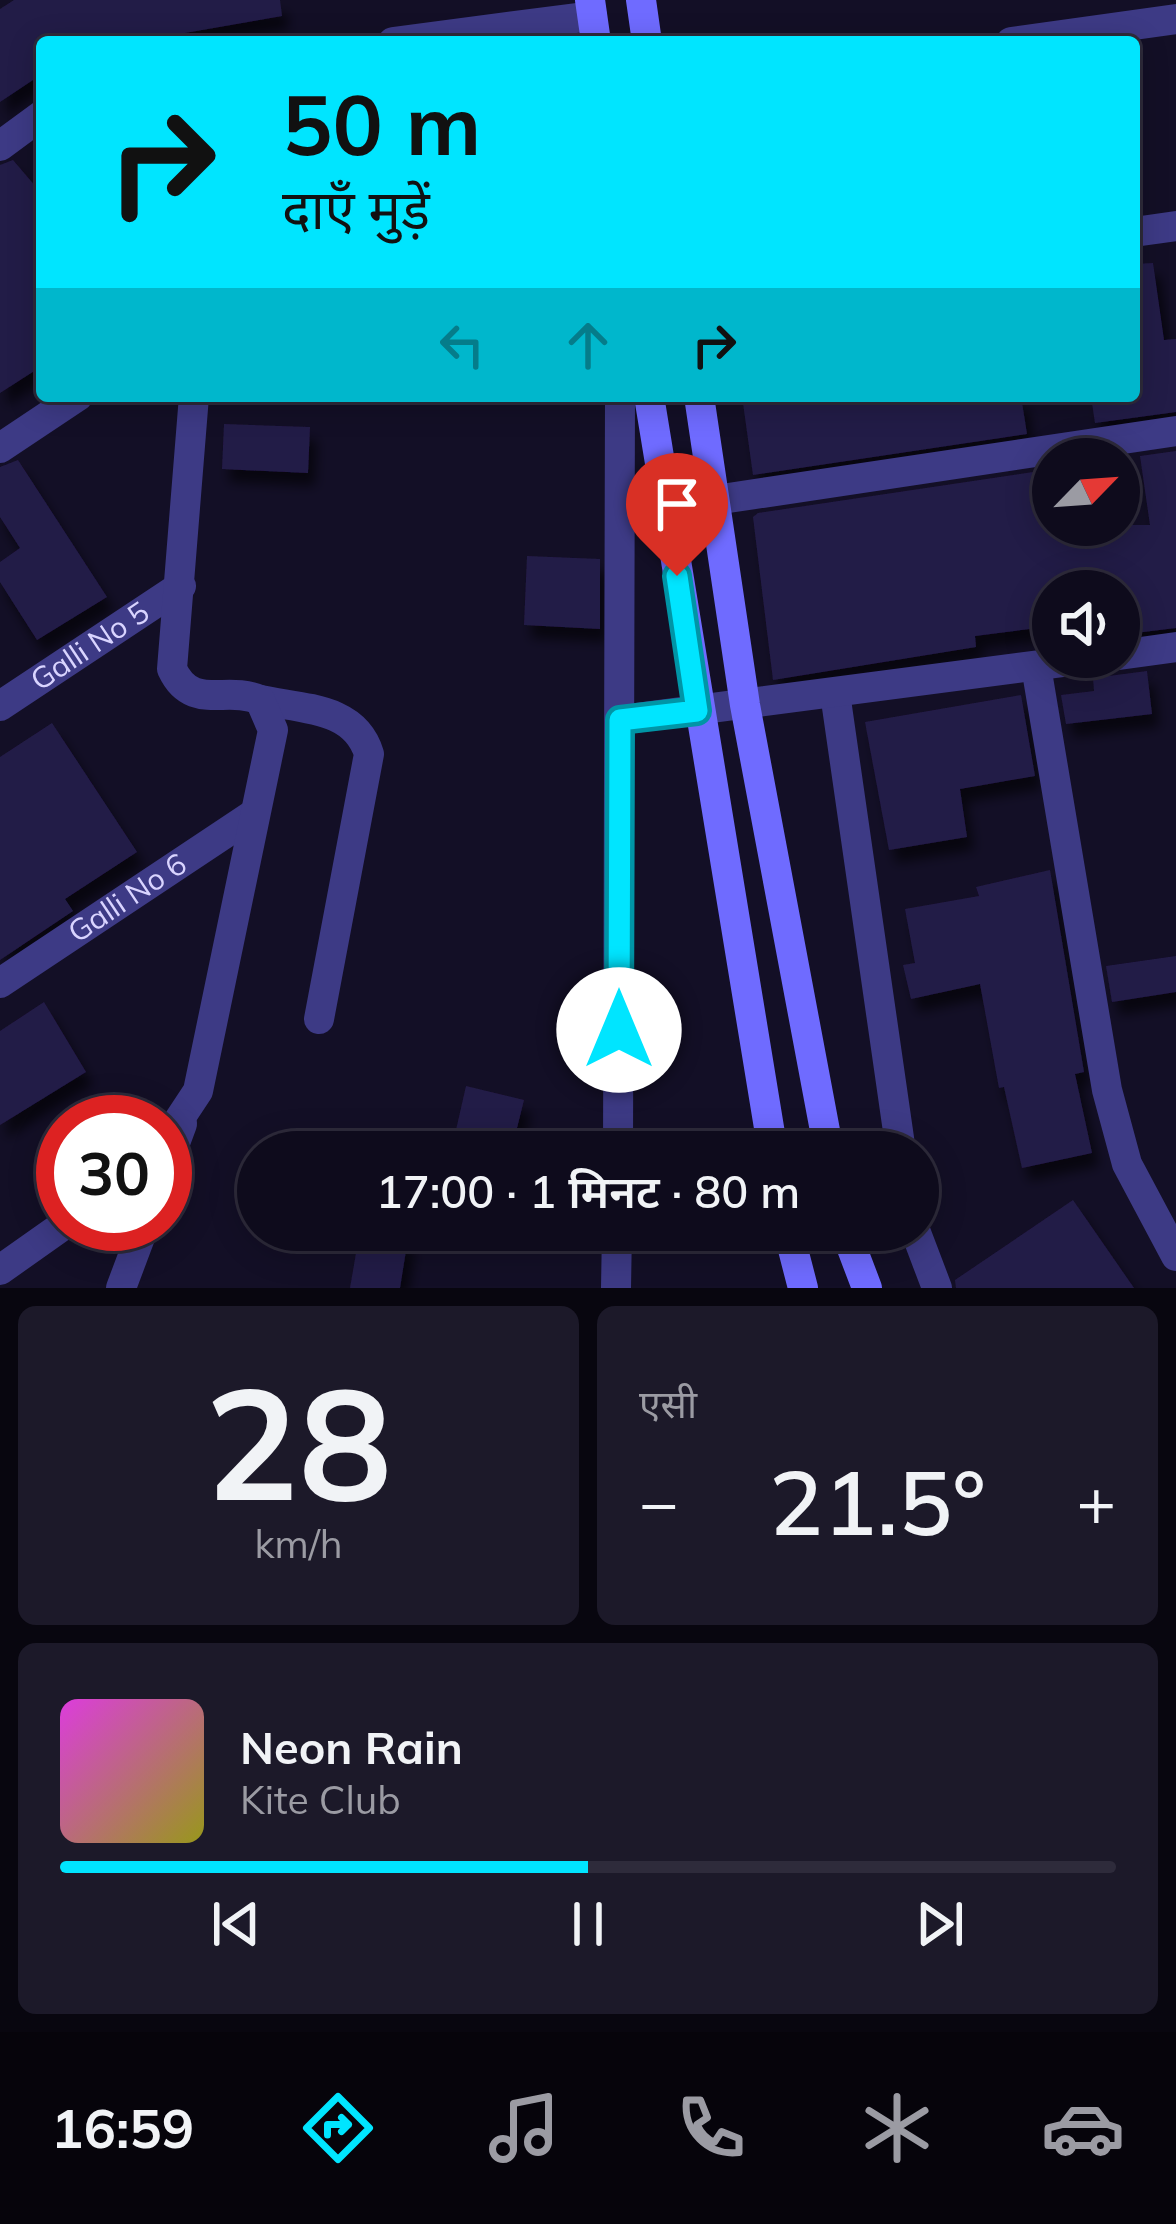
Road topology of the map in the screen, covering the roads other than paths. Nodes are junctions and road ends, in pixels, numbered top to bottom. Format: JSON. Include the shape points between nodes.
{"nodes":[{"id":1,"x":641,"y":0,"type":"edge"},
{"id":2,"x":592,"y":19,"type":"edge"},
{"id":3,"x":1176,"y":19,"type":"edge"},
{"id":4,"x":445,"y":36,"type":"edge"},
{"id":5,"x":646,"y":36,"type":"edge"},
{"id":6,"x":1054,"y":36,"type":"edge"},
{"id":7,"x":36,"y":119,"type":"edge"},
{"id":8,"x":0,"y":146,"type":"edge"},
{"id":9,"x":1176,"y":226,"type":"edge"},
{"id":10,"x":1140,"y":231,"type":"edge"},
{"id":11,"x":69,"y":402,"type":"edge"},
{"id":12,"x":194,"y":402,"type":"edge"},
{"id":13,"x":620,"y":402,"type":"edge"},
{"id":14,"x":651,"y":402,"type":"edge"},
{"id":15,"x":700,"y":402,"type":"edge"},
{"id":16,"x":1176,"y":430,"type":"edge"},
{"id":17,"x":0,"y":448,"type":"edge"},
{"id":18,"x":715,"y":500,"type":"junction"},
{"id":19,"x":181,"y":586,"type":"junction"},
{"id":20,"x":1176,"y":647,"type":"edge"},
{"id":21,"x":1140,"y":652,"type":"edge"},
{"id":22,"x":1032,"y":667,"type":"edge"},
{"id":23,"x":1038,"y":678,"type":"edge"},
{"id":24,"x":835,"y":693,"type":"junction"},
{"id":25,"x":260,"y":700,"type":"junction"},
{"id":26,"x":745,"y":704,"type":"junction"},
{"id":27,"x":0,"y":706,"type":"edge"},
{"id":28,"x":697,"y":711,"type":"junction"},
{"id":29,"x":620,"y":720,"type":"junction"},
{"id":30,"x":254,"y":814,"type":"junction"},
{"id":31,"x":0,"y":983,"type":"edge"},
{"id":32,"x":319,"y":1019,"type":"dead end"},
{"id":33,"x":192,"y":1101,"type":"edge"},
{"id":34,"x":618,"y":1131,"type":"edge"},
{"id":35,"x":769,"y":1131,"type":"edge"},
{"id":36,"x":825,"y":1131,"type":"edge"},
{"id":37,"x":898,"y":1131,"type":"edge"},
{"id":38,"x":36,"y":1244,"type":"edge"},
{"id":39,"x":135,"y":1251,"type":"edge"},
{"id":40,"x":617,"y":1251,"type":"edge"},
{"id":41,"x":793,"y":1251,"type":"edge"},
{"id":42,"x":853,"y":1251,"type":"edge"},
{"id":43,"x":922,"y":1251,"type":"edge"},
{"id":44,"x":1176,"y":1256,"type":"edge"},
{"id":45,"x":0,"y":1270,"type":"edge"},
{"id":46,"x":121,"y":1288,"type":"edge"},
{"id":47,"x":616,"y":1288,"type":"edge"},
{"id":48,"x":802,"y":1288,"type":"edge"},
{"id":49,"x":867,"y":1288,"type":"edge"},
{"id":50,"x":937,"y":1288,"type":"edge"}],
"edges":[{"from":1,"to":5,"type":"street"},
{"from":2,"to":4,"type":"street"},
{"from":3,"to":6,"type":"street"},
{"from":7,"to":8,"type":"street"},
{"from":9,"to":10,"type":"street"},
{"from":11,"to":17,"type":"street"},
{"from":12,"to":19,"type":"street"},
{"from":13,"to":29,"type":"street"},
{"from":14,"to":28,"type":"street"},
{"from":15,"to":18,"type":"street"},
{"from":16,"to":18,"type":"street"},
{"from":18,"to":26,"type":"street"},
{"from":19,"to":25,"type":"street","via":[[172,656],[179,684],[206,698]]},
{"from":19,"to":27,"type":"street","name":"Galli No 5"},
{"from":20,"to":21,"type":"street"},
{"from":22,"to":24,"type":"street"},
{"from":23,"to":44,"type":"street","via":[[1107,1090],[1126,1164]]},
{"from":24,"to":26,"type":"street"},
{"from":24,"to":37,"type":"street"},
{"from":25,"to":30,"type":"street","via":[[273,730]]},
{"from":25,"to":32,"type":"street","via":[[346,718],[369,754]]},
{"from":26,"to":28,"type":"street"},
{"from":26,"to":36,"type":"street"},
{"from":28,"to":29,"type":"street"},
{"from":28,"to":35,"type":"street"},
{"from":29,"to":34,"type":"street"},
{"from":30,"to":31,"type":"street","name":"Galli No 6"},
{"from":30,"to":33,"type":"street"},
{"from":38,"to":45,"type":"street"},
{"from":39,"to":46,"type":"street"},
{"from":40,"to":47,"type":"street"},
{"from":41,"to":48,"type":"street"},
{"from":42,"to":49,"type":"street"},
{"from":43,"to":50,"type":"street"}]}
